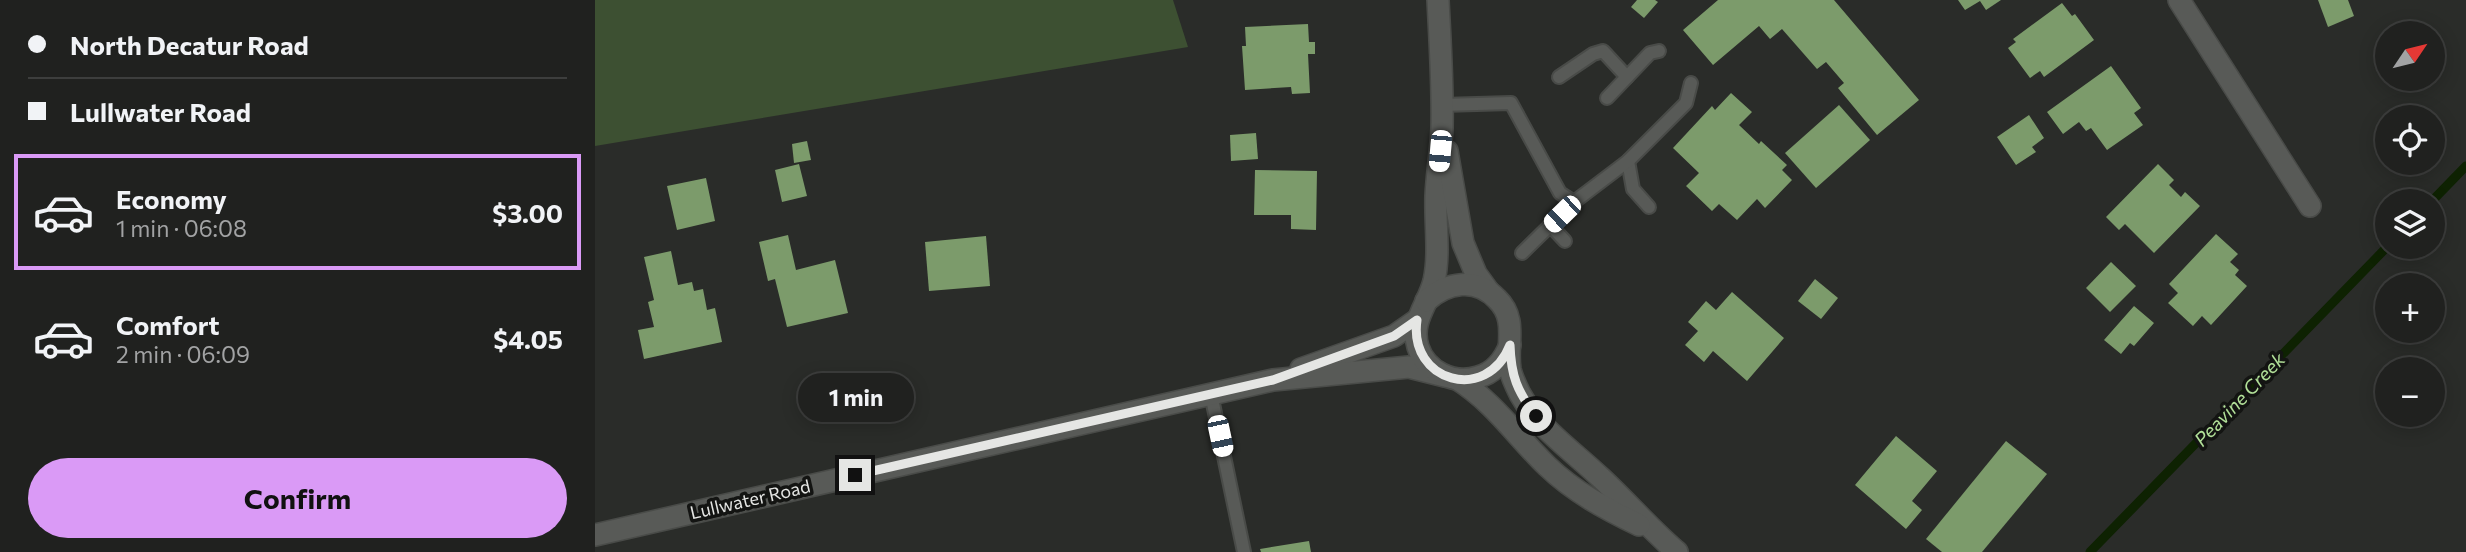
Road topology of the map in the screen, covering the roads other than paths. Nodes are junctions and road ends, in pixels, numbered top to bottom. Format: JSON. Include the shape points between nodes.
{"nodes":[{"id":1,"x":1438,"y":0,"type":"edge"},
{"id":2,"x":2179,"y":0,"type":"edge"},
{"id":3,"x":1659,"y":51,"type":"dead end"},
{"id":4,"x":1559,"y":77,"type":"dead end"},
{"id":5,"x":1627,"y":77,"type":"junction"},
{"id":6,"x":1691,"y":83,"type":"dead end"},
{"id":7,"x":1607,"y":99,"type":"dead end"},
{"id":8,"x":1442,"y":105,"type":"junction"},
{"id":9,"x":1442,"y":127,"type":"junction"},
{"id":10,"x":1628,"y":161,"type":"junction"},
{"id":11,"x":1574,"y":202,"type":"junction"},
{"id":12,"x":2310,"y":206,"type":"dead end"},
{"id":13,"x":1649,"y":207,"type":"dead end"},
{"id":14,"x":1551,"y":225,"type":"junction"},
{"id":15,"x":1565,"y":241,"type":"dead end"},
{"id":16,"x":1522,"y":253,"type":"dead end"},
{"id":17,"x":1489,"y":292,"type":"junction"},
{"id":18,"x":1422,"y":310,"type":"junction"},
{"id":19,"x":1510,"y":345,"type":"junction"},
{"id":20,"x":1451,"y":378,"type":"junction"},
{"id":21,"x":1273,"y":380,"type":"junction"},
{"id":22,"x":1210,"y":394,"type":"junction"},
{"id":23,"x":1654,"y":533,"type":"junction"},
{"id":24,"x":595,"y":535,"type":"edge"},
{"id":25,"x":1244,"y":552,"type":"edge"},
{"id":26,"x":1677,"y":552,"type":"edge"}],
"edges":[{"from":1,"to":8,"type":"main road"},
{"from":2,"to":12,"type":"main road"},
{"from":3,"to":5,"type":"lane","via":[[1650,53]]},
{"from":4,"to":5,"type":"lane","via":[[1603,51]]},
{"from":5,"to":7,"type":"lane"},
{"from":6,"to":10,"type":"lane","via":[[1686,103]]},
{"from":8,"to":9,"type":"main road"},
{"from":8,"to":11,"type":"lane","via":[[1511,103],[1560,193]]},
{"from":9,"to":17,"type":"main road","via":[[1463,243]]},
{"from":9,"to":18,"type":"main road","via":[[1436,265]]},
{"from":10,"to":11,"type":"lane"},
{"from":10,"to":13,"type":"lane","via":[[1633,188]]},
{"from":11,"to":14,"type":"lane"},
{"from":14,"to":15,"type":"lane"},
{"from":14,"to":16,"type":"lane"},
{"from":17,"to":18,"type":"main road","via":[[1456,284],[1435,293]]},
{"from":17,"to":19,"type":"main road","via":[[1508,314]]},
{"from":18,"to":20,"type":"main road","via":[[1416,330],[1419,348],[1429,365]]},
{"from":18,"to":21,"type":"main road","name":"Lullwater Road","via":[[1394,336]]},
{"from":19,"to":20,"type":"main road","via":[[1494,369],[1476,378]]},
{"from":19,"to":23,"type":"main road","via":[[1510,369],[1536,416]]},
{"from":20,"to":21,"type":"main road","name":"Lullwater Road","via":[[1409,367]]},
{"from":20,"to":23,"type":"main road","via":[[1493,407],[1548,467],[1584,496]]},
{"from":21,"to":22,"type":"main road","name":"Lullwater Road"},
{"from":22,"to":24,"type":"main road","name":"Lullwater Road"},
{"from":22,"to":25,"type":"lane"},
{"from":23,"to":26,"type":"main road"}]}
